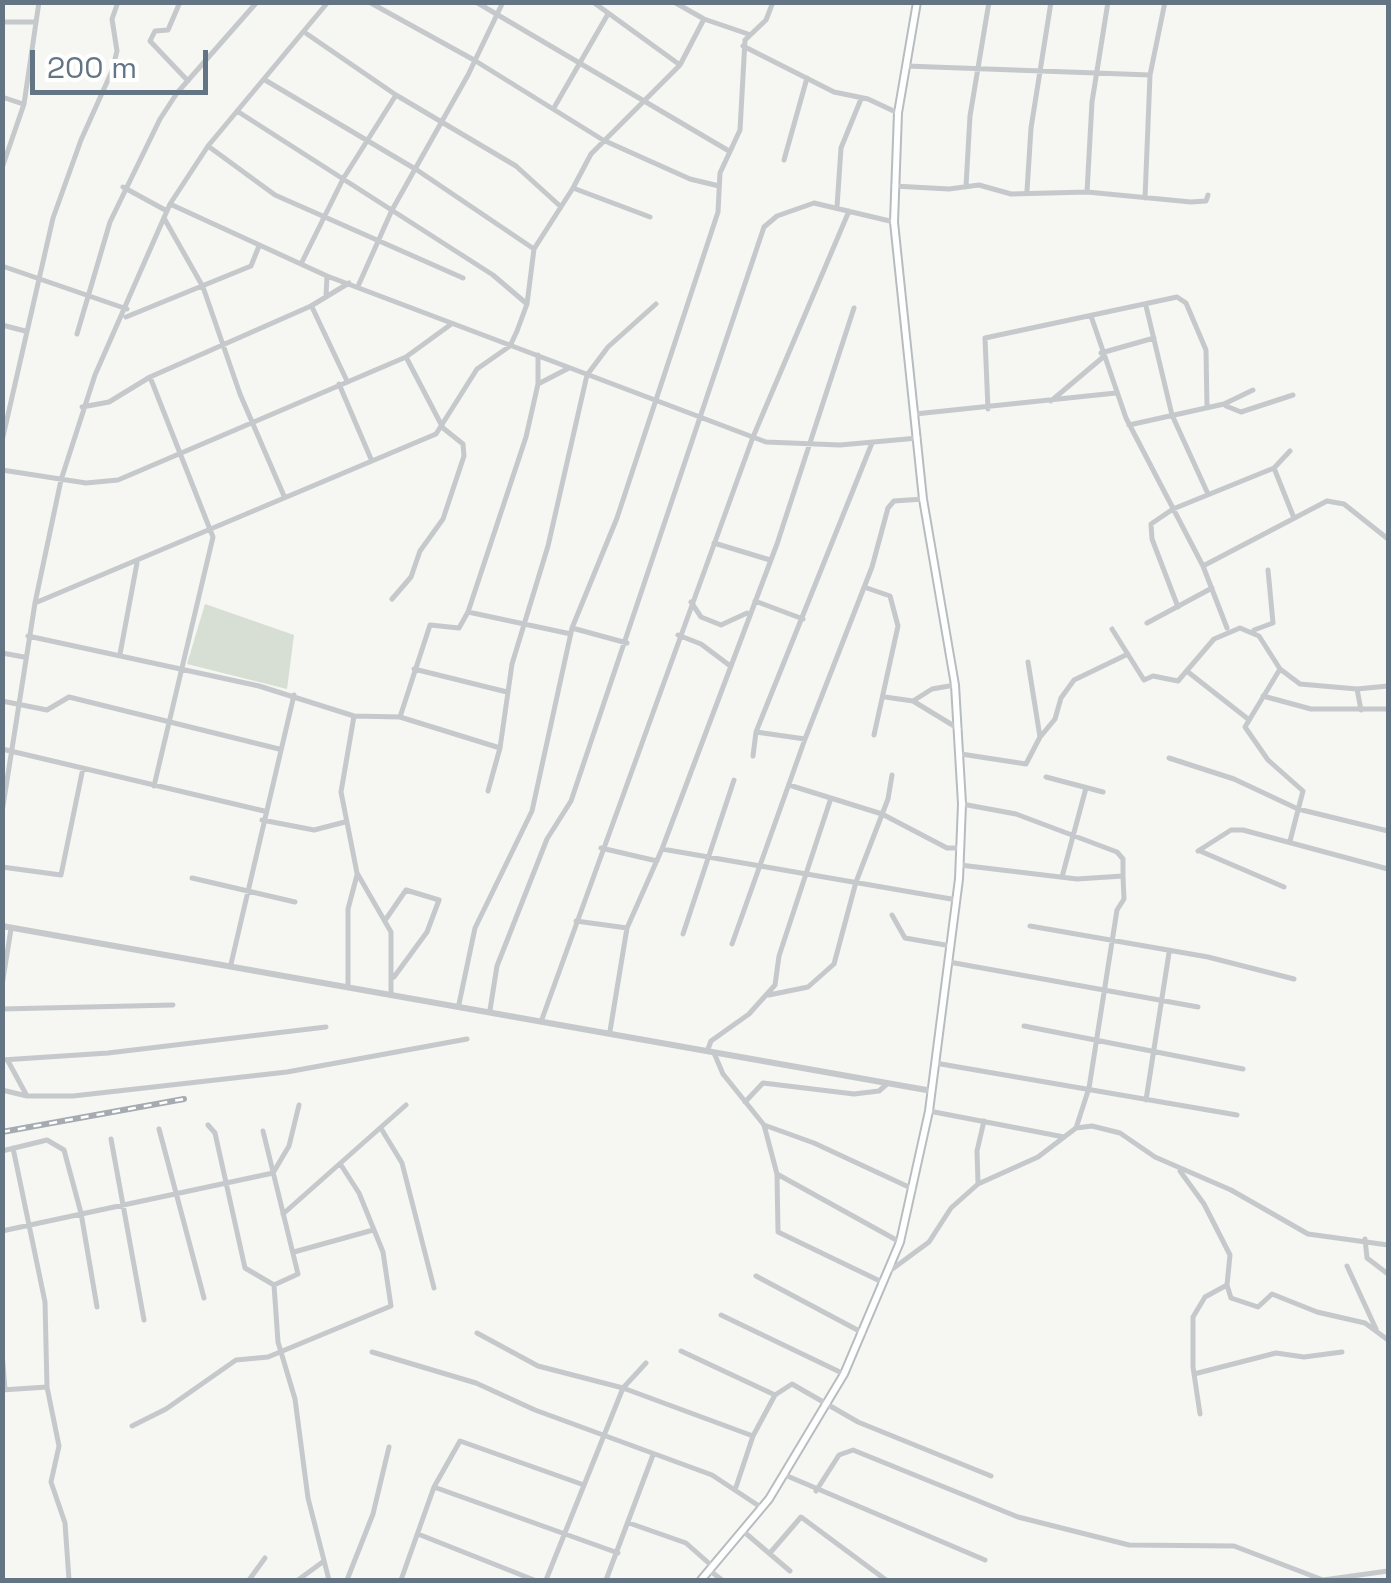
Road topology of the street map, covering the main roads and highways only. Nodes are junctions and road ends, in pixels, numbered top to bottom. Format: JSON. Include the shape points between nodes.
{"nodes":[{"id":1,"x":916,"y":2,"type":"edge"},
{"id":2,"x":701,"y":1580,"type":"edge"}],
"edges":[{"from":1,"to":2,"type":"main road","via":[[898,112],[894,222],[923,500],[955,685],[962,804],[957,900],[932,1091],[900,1242],[864,1333],[785,1475]]}]}
